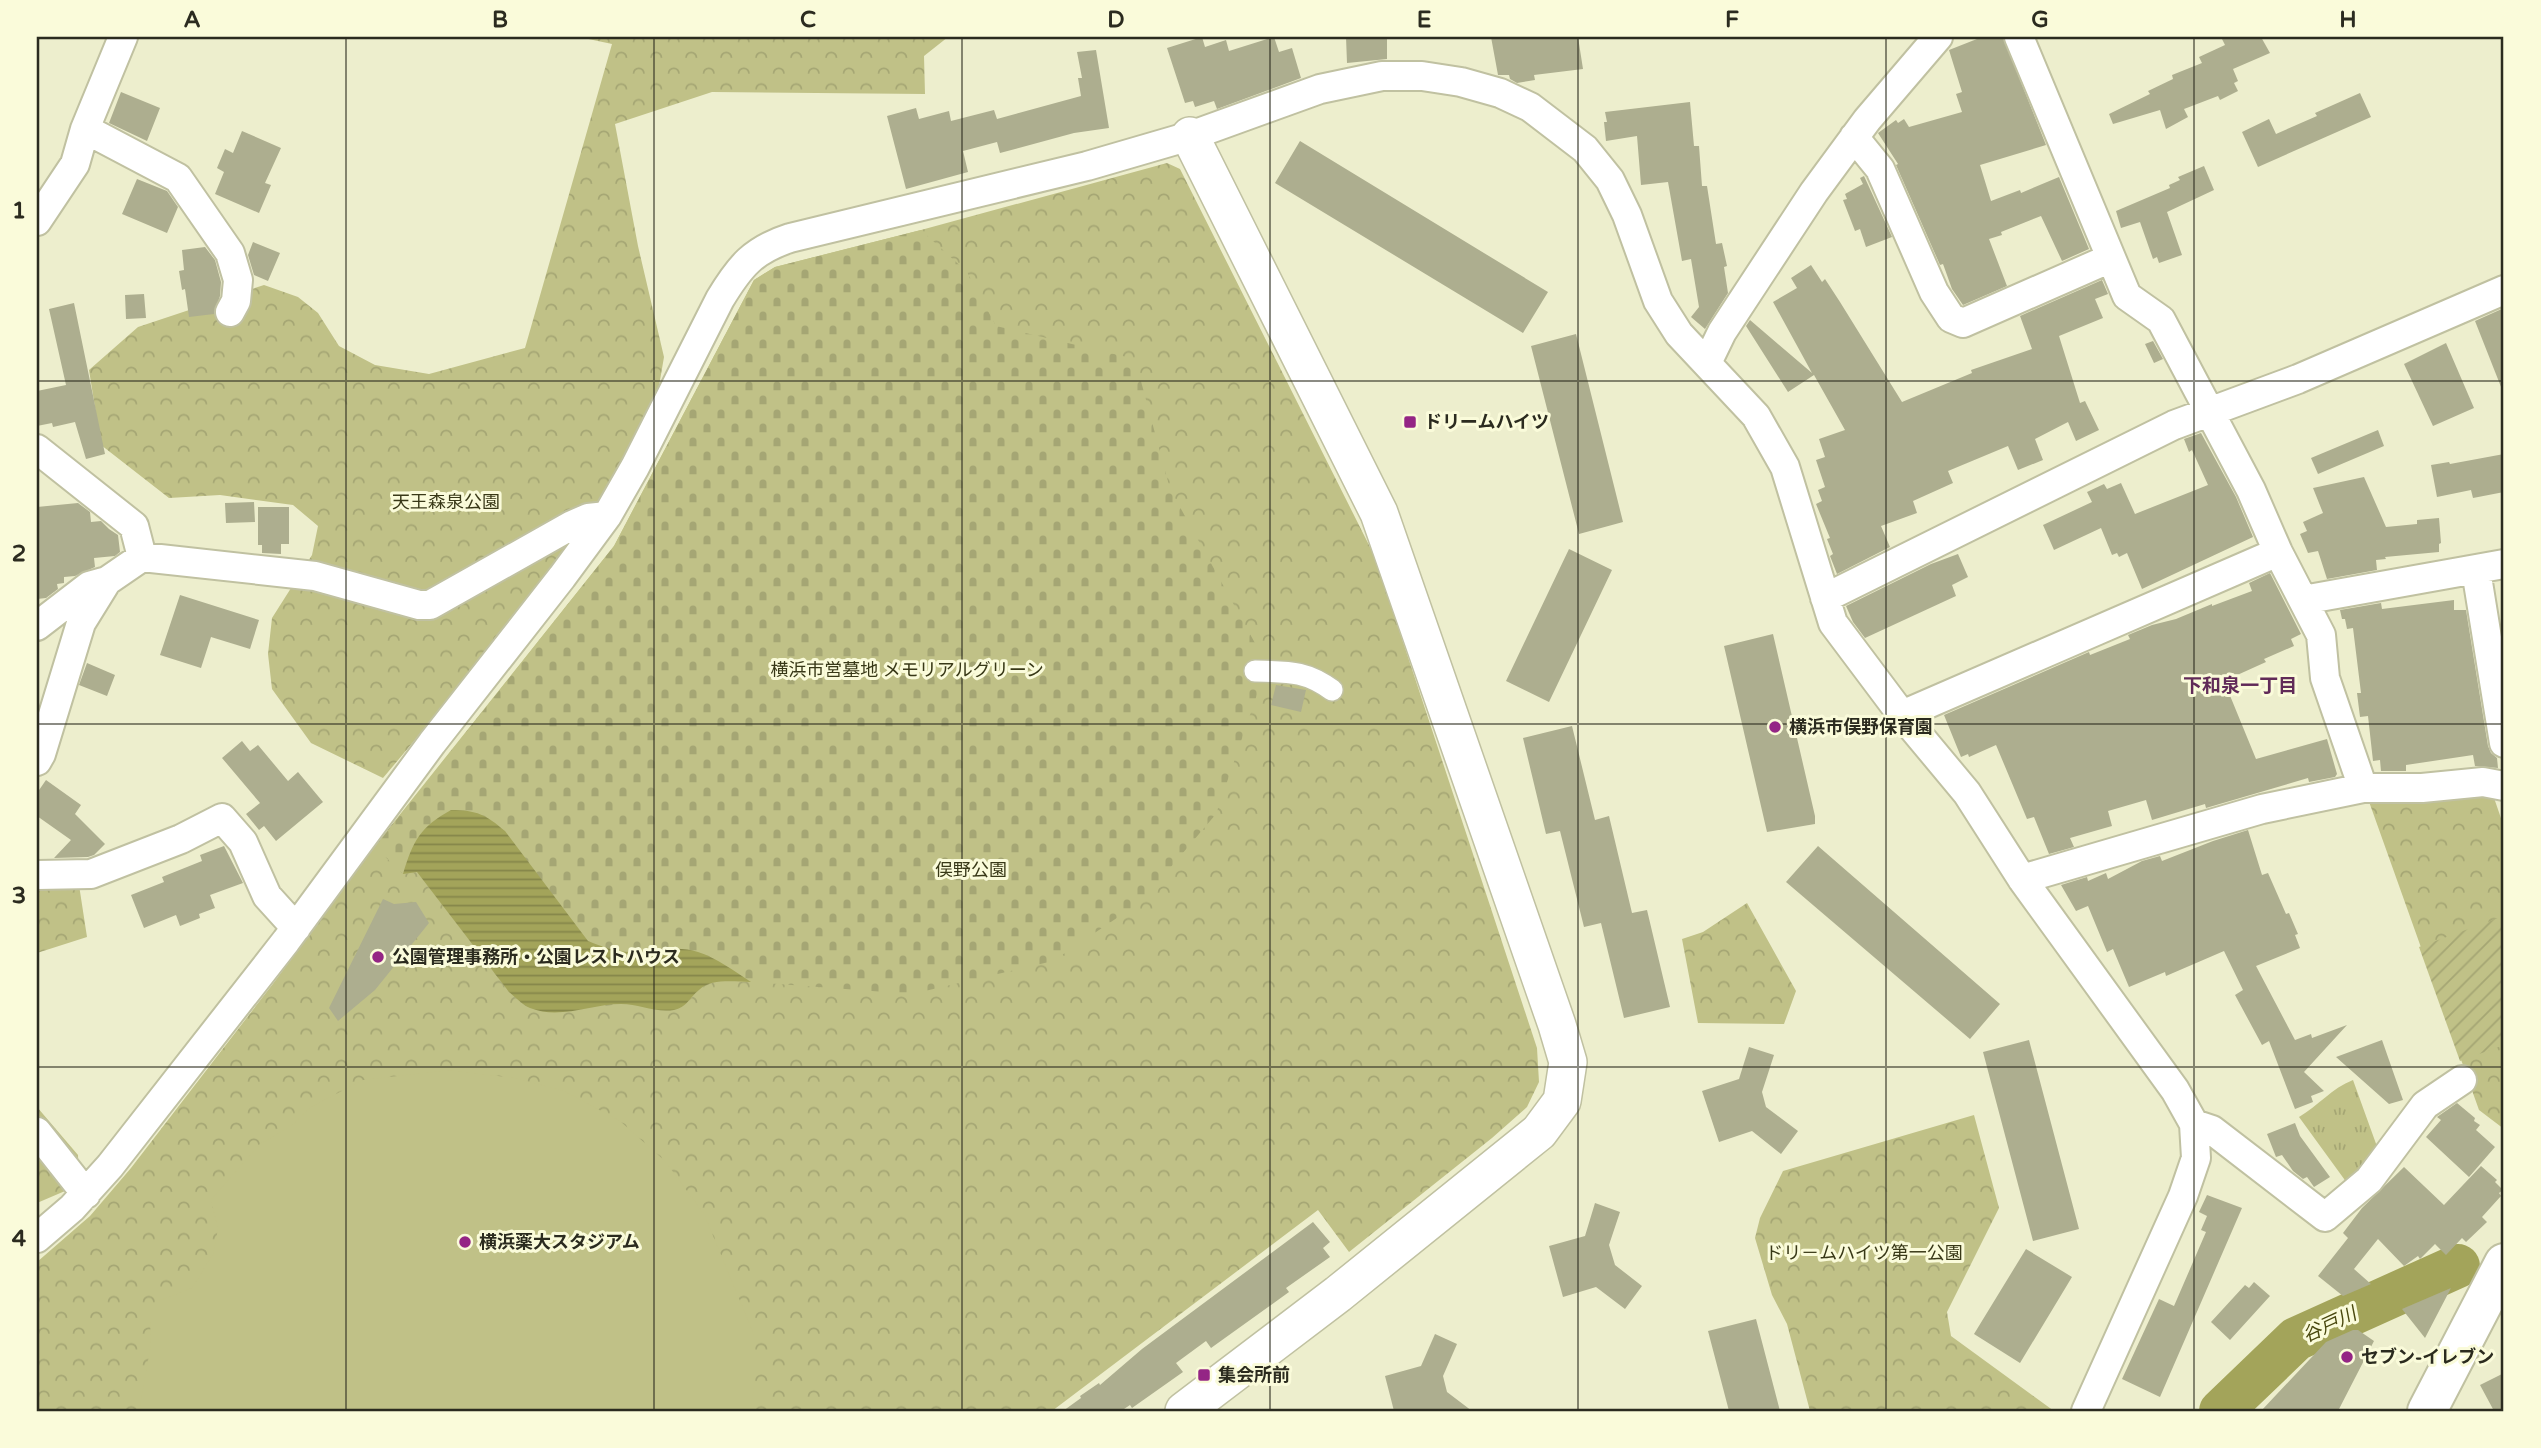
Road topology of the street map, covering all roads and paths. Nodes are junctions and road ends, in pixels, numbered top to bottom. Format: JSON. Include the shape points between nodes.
{"nodes":[{"id":1,"x":123,"y":37,"type":"edge"},
{"id":2,"x":1938,"y":37,"type":"edge"},
{"id":3,"x":2019,"y":37,"type":"edge"},
{"id":4,"x":85,"y":129,"type":"junction"},
{"id":5,"x":1191,"y":136,"type":"junction"},
{"id":6,"x":1854,"y":137,"type":"junction"},
{"id":7,"x":37,"y":221,"type":"edge"},
{"id":8,"x":2111,"y":258,"type":"junction"},
{"id":9,"x":2504,"y":290,"type":"edge"},
{"id":10,"x":230,"y":312,"type":"dead end"},
{"id":11,"x":1707,"y":363,"type":"junction"},
{"id":12,"x":2208,"y":412,"type":"junction"},
{"id":13,"x":37,"y":449,"type":"edge"},
{"id":14,"x":607,"y":516,"type":"junction"},
{"id":15,"x":2278,"y":552,"type":"junction"},
{"id":16,"x":142,"y":557,"type":"junction"},
{"id":17,"x":2504,"y":564,"type":"edge"},
{"id":18,"x":2476,"y":570,"type":"junction"},
{"id":19,"x":107,"y":581,"type":"junction"},
{"id":20,"x":1825,"y":598,"type":"junction"},
{"id":21,"x":2303,"y":600,"type":"junction"},
{"id":22,"x":37,"y":626,"type":"edge"},
{"id":23,"x":1255,"y":671,"type":"dead end"},
{"id":24,"x":1332,"y":690,"type":"dead end"},
{"id":25,"x":1902,"y":715,"type":"junction"},
{"id":26,"x":2504,"y":743,"type":"edge"},
{"id":27,"x":37,"y":761,"type":"edge"},
{"id":28,"x":2504,"y":786,"type":"edge"},
{"id":29,"x":2363,"y":788,"type":"junction"},
{"id":30,"x":37,"y":875,"type":"edge"},
{"id":31,"x":2022,"y":879,"type":"junction"},
{"id":32,"x":296,"y":928,"type":"junction"},
{"id":33,"x":2462,"y":1080,"type":"dead end"},
{"id":34,"x":2194,"y":1124,"type":"junction"},
{"id":35,"x":37,"y":1132,"type":"edge"},
{"id":36,"x":86,"y":1194,"type":"junction"},
{"id":37,"x":37,"y":1238,"type":"edge"},
{"id":38,"x":2504,"y":1263,"type":"edge"},
{"id":39,"x":1184,"y":1411,"type":"edge"},
{"id":40,"x":2086,"y":1411,"type":"edge"},
{"id":41,"x":2427,"y":1411,"type":"edge"}],
"edges":[{"from":1,"to":4,"type":"street"},
{"from":2,"to":6,"type":"street"},
{"from":3,"to":8,"type":"street"},
{"from":4,"to":7,"type":"street","via":[[75,164]]},
{"from":4,"to":10,"type":"street","via":[[178,178],[230,254],[238,281]]},
{"from":5,"to":11,"type":"street","via":[[1320,89],[1382,76],[1422,76],[1500,93],[1556,125],[1585,149],[1610,180],[1658,301],[1679,334]]},
{"from":5,"to":14,"type":"street","via":[[767,245],[743,266],[720,299]]},
{"from":5,"to":39,"type":"street","via":[[1379,513],[1568,1062],[1562,1101],[1539,1132]]},
{"from":6,"to":8,"type":"street","via":[[1880,169],[1934,292],[1951,318],[1964,323]]},
{"from":6,"to":11,"type":"street","via":[[1722,332]]},
{"from":8,"to":12,"type":"street","via":[[2127,296],[2161,320]]},
{"from":9,"to":12,"type":"street","via":[[2298,379]]},
{"from":11,"to":20,"type":"street","via":[[1756,416],[1785,467]]},
{"from":12,"to":15,"type":"street","via":[[2251,490]]},
{"from":12,"to":20,"type":"street"},
{"from":13,"to":16,"type":"street","via":[[134,526]]},
{"from":14,"to":16,"type":"street","via":[[572,525],[430,605],[315,576]]},
{"from":14,"to":32,"type":"street"},
{"from":15,"to":21,"type":"street"},
{"from":15,"to":25,"type":"street"},
{"from":16,"to":19,"type":"street"},
{"from":17,"to":18,"type":"street"},
{"from":18,"to":21,"type":"street"},
{"from":18,"to":26,"type":"street"},
{"from":19,"to":22,"type":"street","via":[[89,586]]},
{"from":19,"to":27,"type":"street","via":[[81,623]]},
{"from":20,"to":25,"type":"street","via":[[1833,623]]},
{"from":21,"to":29,"type":"street","via":[[2321,635],[2325,678]]},
{"from":23,"to":24,"type":"street","via":[[1306,674]]},
{"from":25,"to":31,"type":"street","via":[[1968,793]]},
{"from":28,"to":29,"type":"street","via":[[2483,782]]},
{"from":29,"to":31,"type":"street","via":[[2262,809]]},
{"from":30,"to":32,"type":"street","via":[[91,874],[222,818],[243,842],[267,896]]},
{"from":31,"to":34,"type":"street","via":[[2175,1090]]},
{"from":32,"to":36,"type":"street"},
{"from":33,"to":34,"type":"street","via":[[2425,1105],[2369,1180],[2325,1217],[2212,1130]]},
{"from":34,"to":40,"type":"street","via":[[2196,1158],[2183,1196]]},
{"from":35,"to":36,"type":"street"},
{"from":36,"to":37,"type":"street"},
{"from":38,"to":41,"type":"main road"}]}
